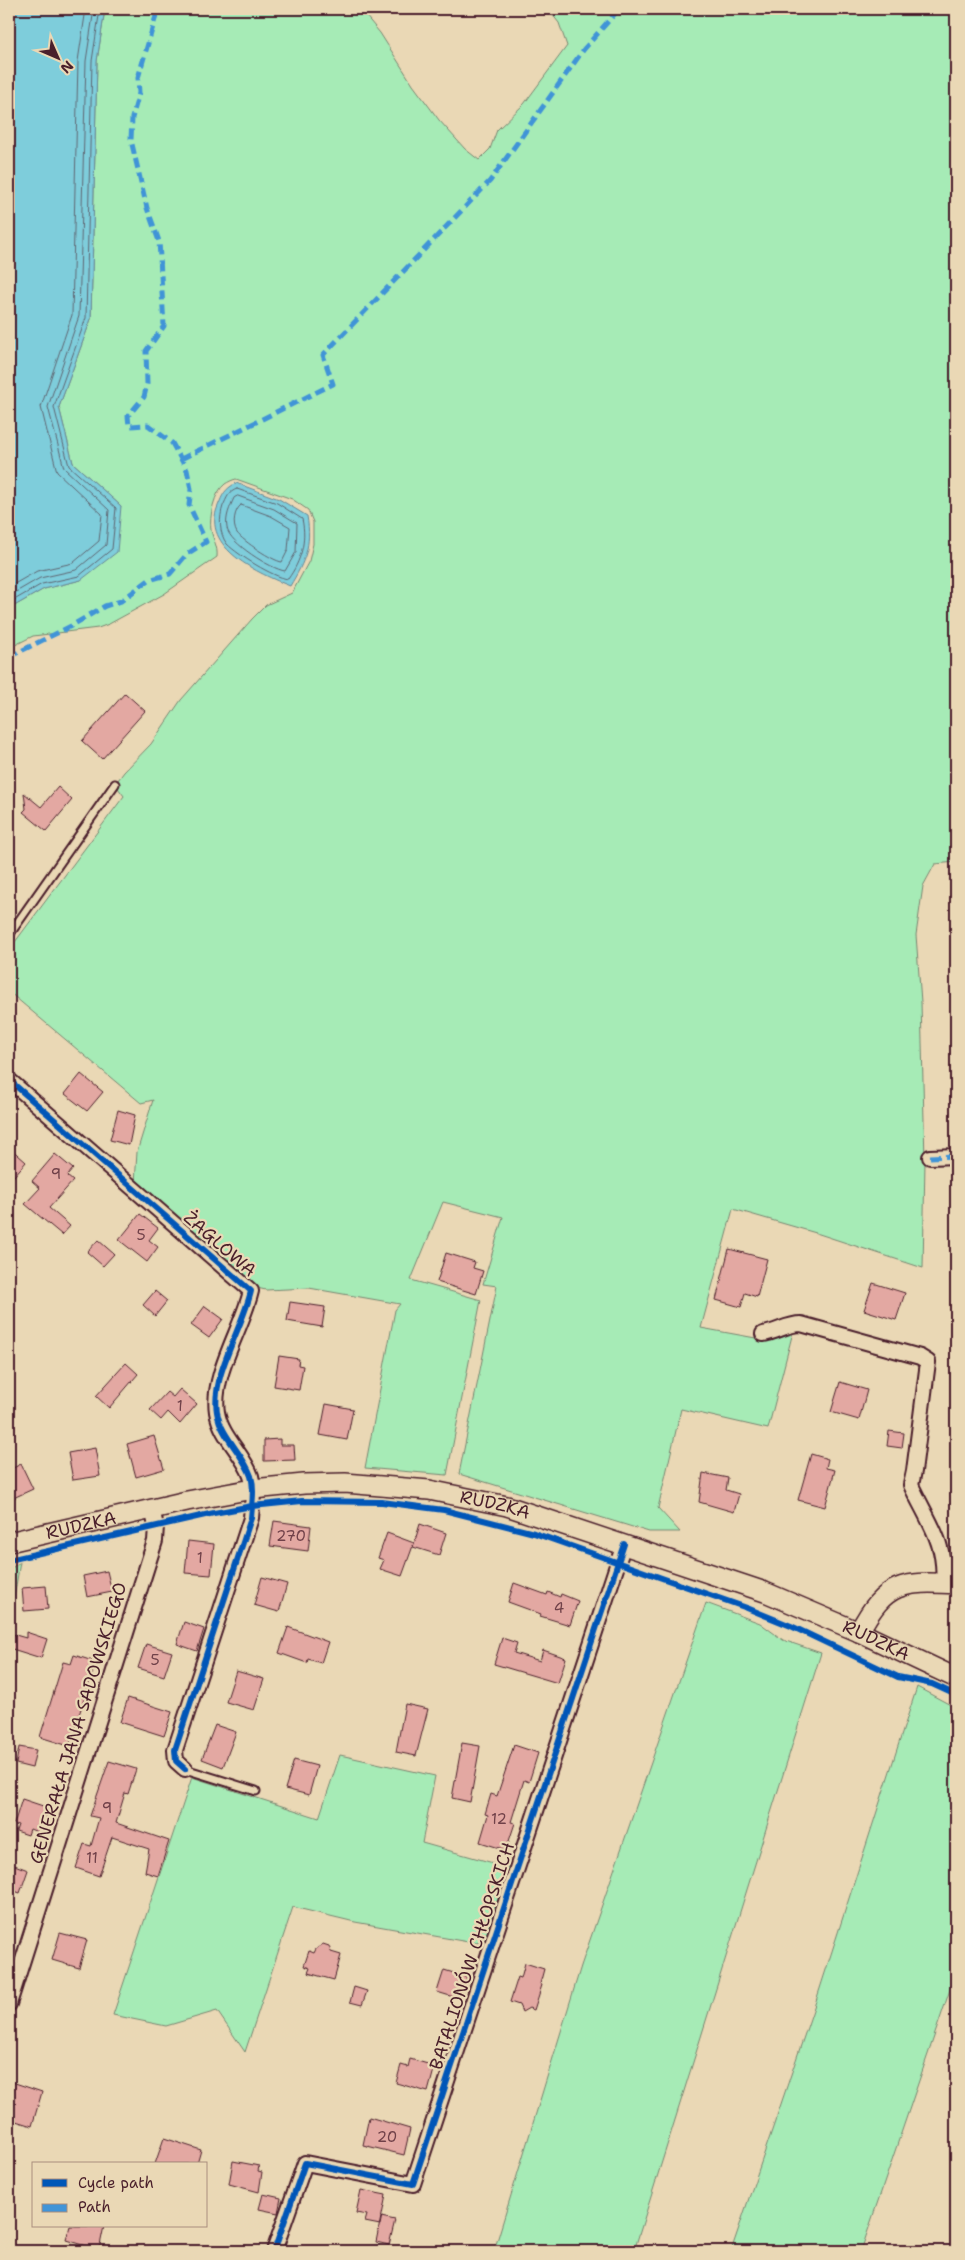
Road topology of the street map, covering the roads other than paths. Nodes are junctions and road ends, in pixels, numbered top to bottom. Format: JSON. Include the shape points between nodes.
{"nodes":[{"id":1,"x":115,"y":784,"type":"dead end"},
{"id":2,"x":9,"y":935,"type":"edge"},
{"id":3,"x":9,"y":1080,"type":"edge"},
{"id":4,"x":956,"y":1156,"type":"edge"},
{"id":5,"x":930,"y":1157,"type":"dead end"},
{"id":6,"x":763,"y":1334,"type":"dead end"},
{"id":7,"x":253,"y":1489,"type":"junction"},
{"id":8,"x":152,"y":1509,"type":"junction"},
{"id":9,"x":9,"y":1542,"type":"edge"},
{"id":10,"x":624,"y":1544,"type":"junction"},
{"id":11,"x":950,"y":1584,"type":"edge"},
{"id":12,"x":858,"y":1632,"type":"junction"},
{"id":13,"x":956,"y":1678,"type":"edge"},
{"id":14,"x":185,"y":1769,"type":"joint"},
{"id":15,"x":256,"y":1791,"type":"dead end"},
{"id":16,"x":9,"y":2004,"type":"edge"},
{"id":17,"x":274,"y":2251,"type":"edge"}],
"edges":[{"from":1,"to":2,"type":"lane"},
{"from":3,"to":7,"type":"street","name":"ŻAGLOWA","via":[[251,1291],[226,1359],[217,1394],[217,1412],[222,1428],[251,1475]]},
{"from":4,"to":5,"type":"street"},
{"from":6,"to":11,"type":"street","via":[[790,1324],[801,1324],[928,1362],[911,1485],[937,1535]]},
{"from":7,"to":8,"type":"main road","name":"RUDZKA"},
{"from":7,"to":10,"type":"main road","name":"RUDZKA","via":[[345,1483],[436,1491],[507,1506]]},
{"from":7,"to":14,"type":"street","via":[[251,1518],[175,1750],[176,1761]]},
{"from":8,"to":9,"type":"main road","name":"RUDZKA"},
{"from":8,"to":16,"type":"street","name":"GENERAŁA JANA SADOWSKIEGO","via":[[155,1541]]},
{"from":10,"to":12,"type":"main road","name":"RUDZKA","via":[[772,1595]]},
{"from":10,"to":17,"type":"street","name":"BATALIONÓW CHŁOPSKICH","via":[[413,2184],[305,2163]]},
{"from":11,"to":12,"type":"main road","via":[[908,1585],[890,1592],[875,1604]]},
{"from":12,"to":13,"type":"main road","name":"RUDZKA"},
{"from":14,"to":15,"type":"lane"}]}
